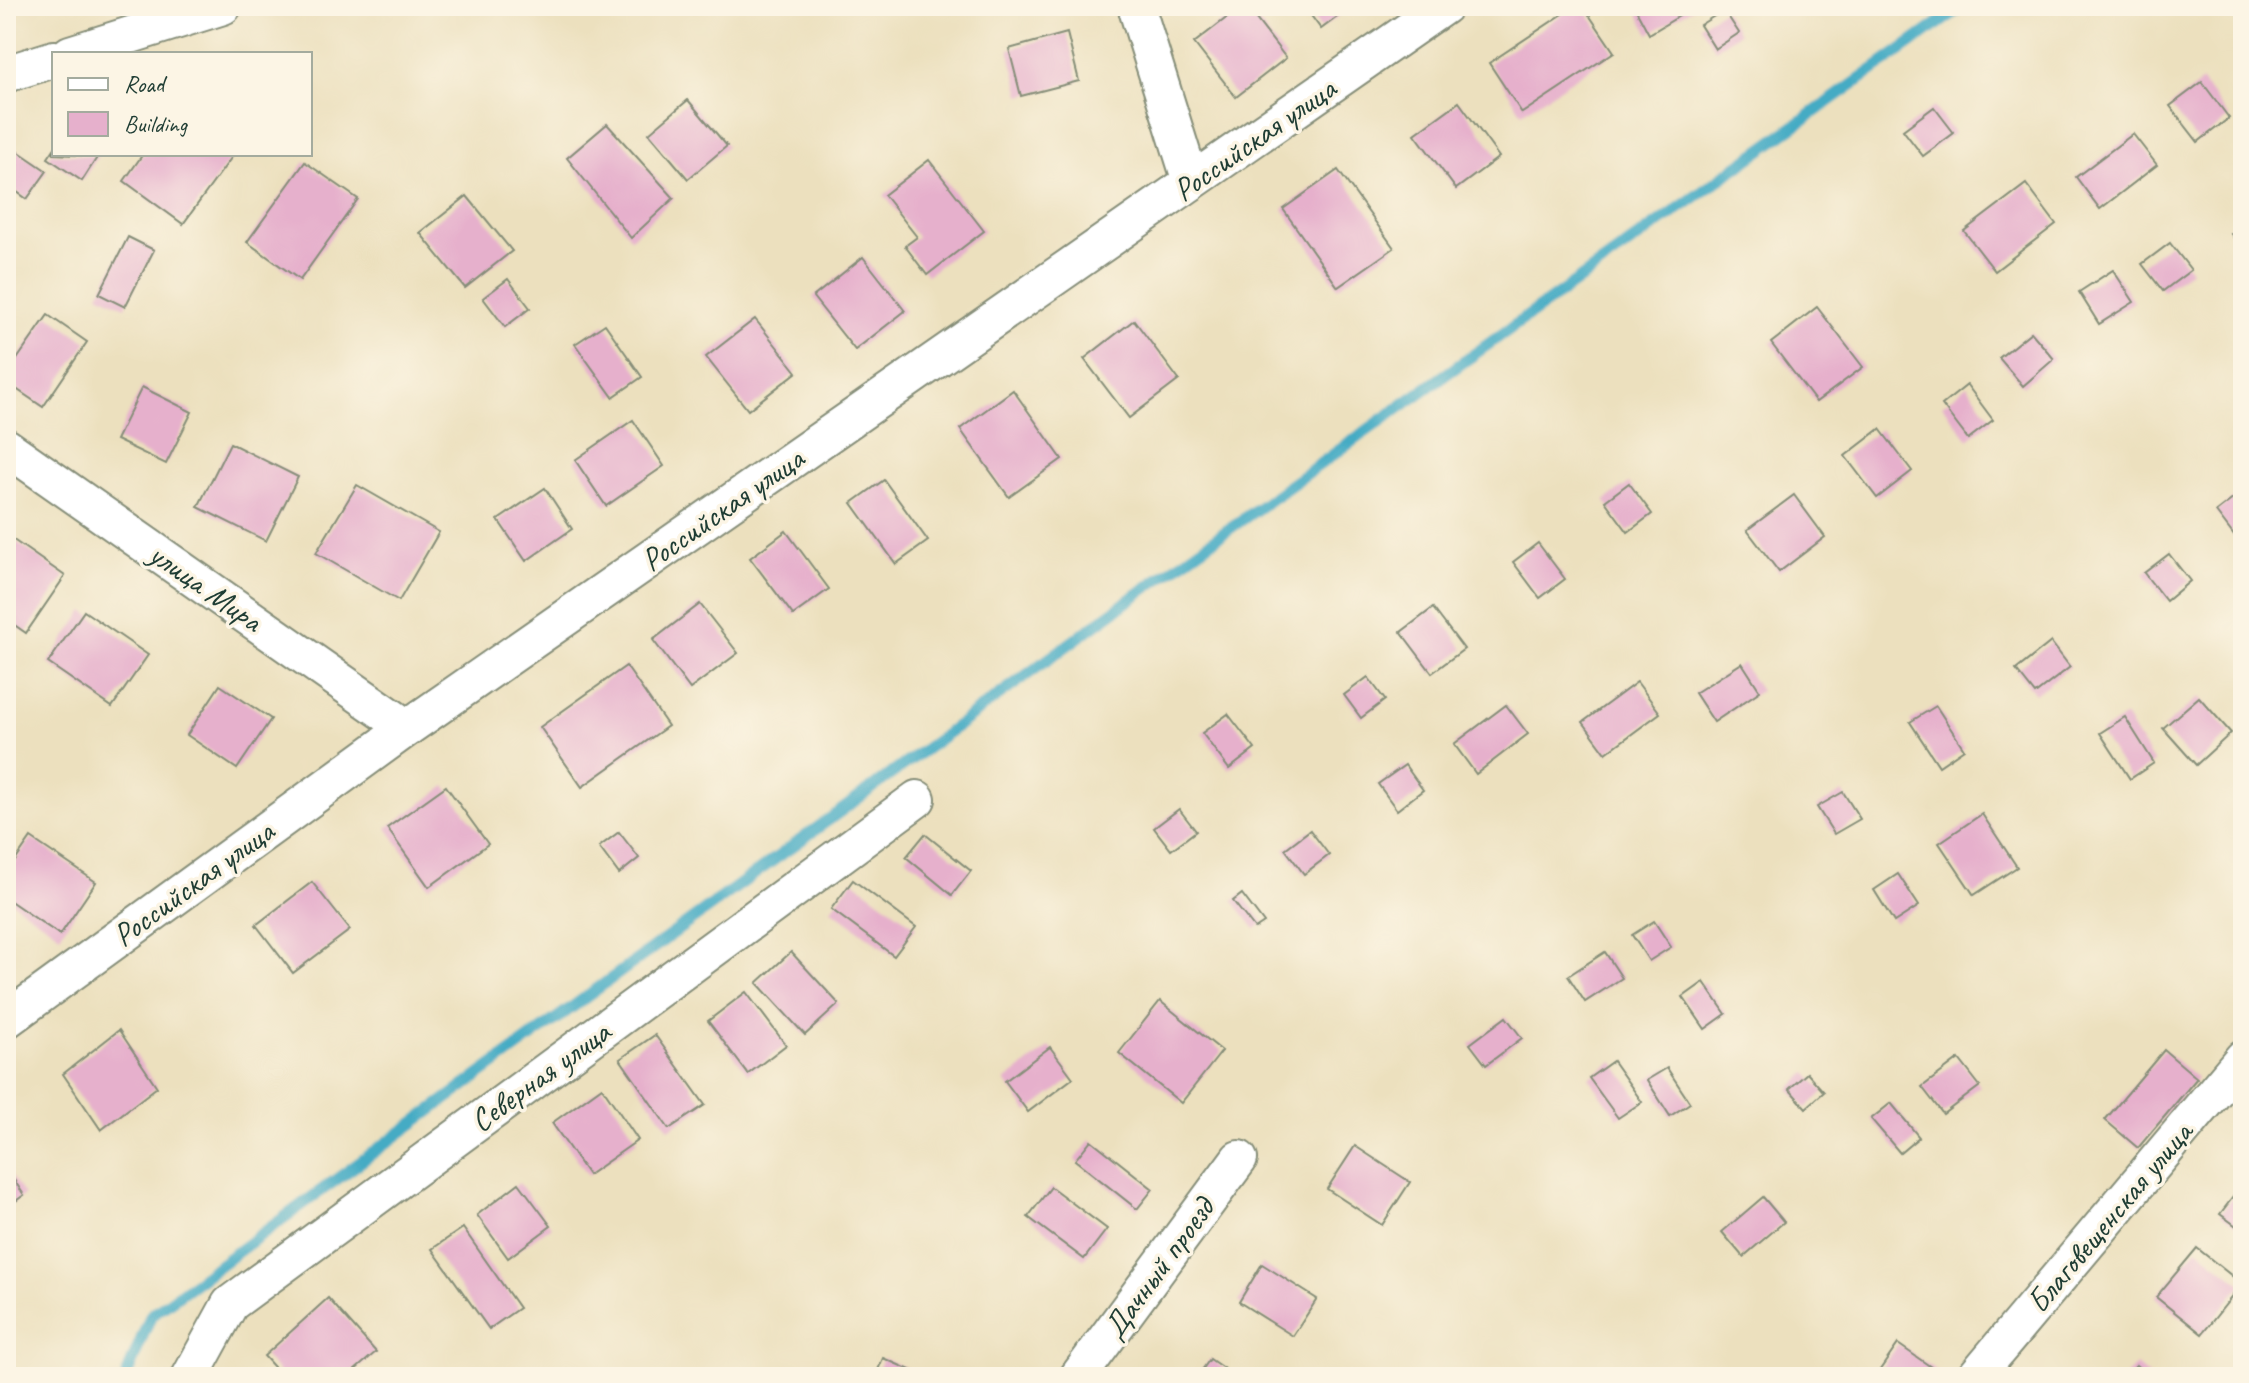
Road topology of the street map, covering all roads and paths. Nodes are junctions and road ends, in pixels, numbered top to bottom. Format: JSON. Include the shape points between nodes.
{"nodes":[{"id":1,"x":223,"y":6,"type":"edge"},
{"id":2,"x":1136,"y":6,"type":"edge"},
{"id":3,"x":1444,"y":6,"type":"edge"},
{"id":4,"x":76,"y":52,"type":"edge"},
{"id":5,"x":52,"y":60,"type":"edge"},
{"id":6,"x":6,"y":74,"type":"edge"},
{"id":7,"x":1191,"y":182,"type":"junction"},
{"id":8,"x":6,"y":447,"type":"edge"},
{"id":9,"x":407,"y":728,"type":"junction"},
{"id":10,"x":917,"y":799,"type":"dead end"},
{"id":11,"x":6,"y":1020,"type":"edge"},
{"id":12,"x":2243,"y":1058,"type":"edge"},
{"id":13,"x":1239,"y":1159,"type":"dead end"},
{"id":14,"x":190,"y":1377,"type":"edge"},
{"id":15,"x":1078,"y":1377,"type":"edge"},
{"id":16,"x":1975,"y":1377,"type":"edge"}],
"edges":[{"from":1,"to":4,"type":"street"},
{"from":2,"to":7,"type":"street"},
{"from":3,"to":7,"type":"street","name":"Российская улица"},
{"from":5,"to":6,"type":"street"},
{"from":7,"to":9,"type":"street","name":"Российская улица"},
{"from":8,"to":9,"type":"street","name":"улица Мира"},
{"from":9,"to":11,"type":"street","name":"Российская улица"},
{"from":10,"to":14,"type":"street","name":"Северная улица","via":[[230,1304]]},
{"from":12,"to":16,"type":"street","name":"Благовещенская улица"},
{"from":13,"to":15,"type":"street","name":"Дачный проезд"}]}
